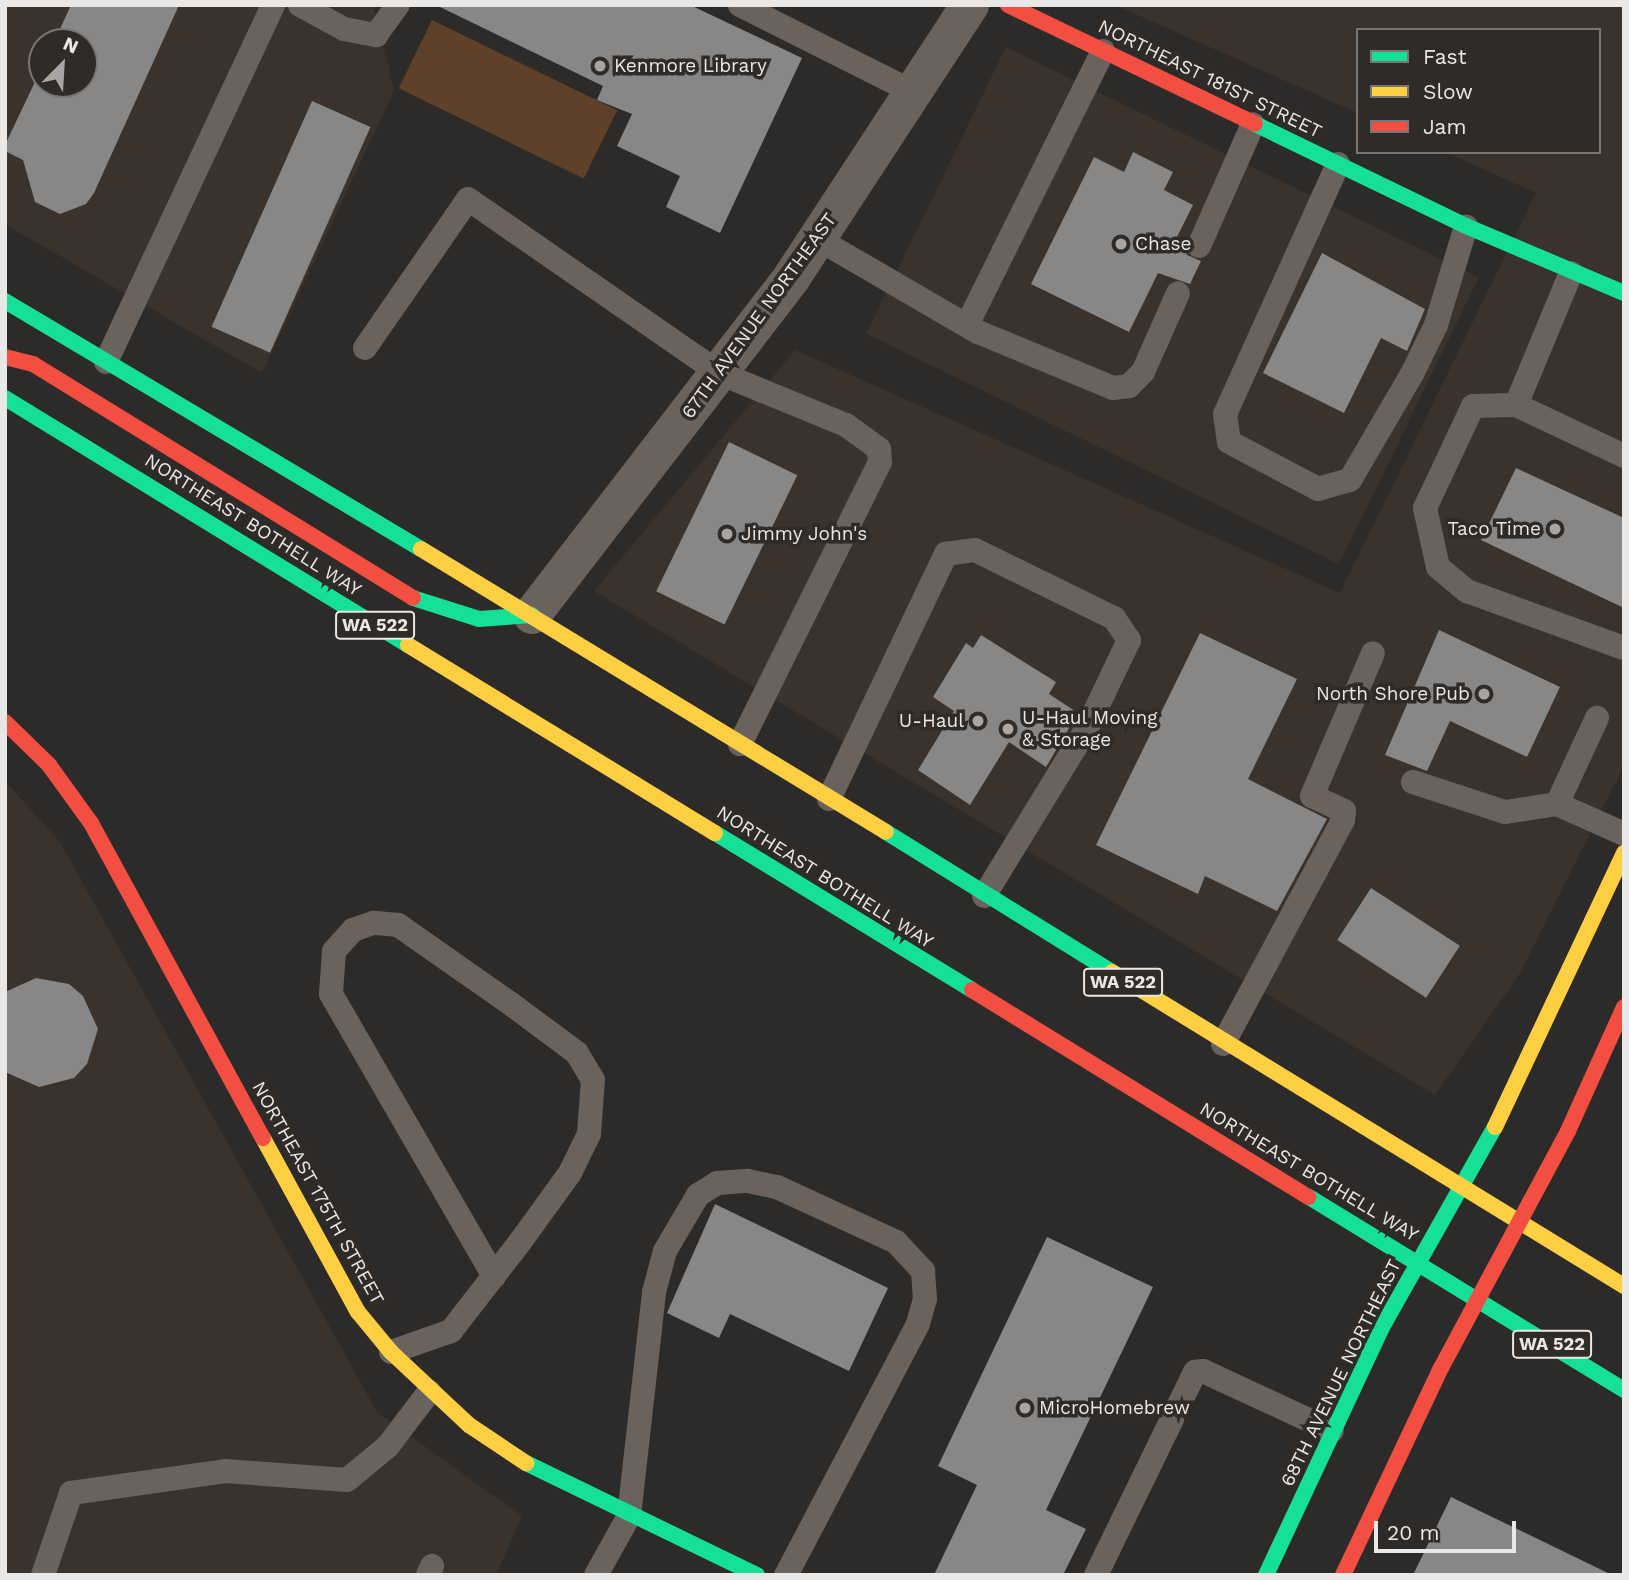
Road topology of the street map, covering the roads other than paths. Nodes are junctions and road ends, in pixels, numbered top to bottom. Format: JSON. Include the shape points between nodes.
{"nodes":[{"id":1,"x":273,"y":5,"type":"edge"},
{"id":2,"x":300,"y":5,"type":"edge"},
{"id":3,"x":398,"y":5,"type":"edge"},
{"id":4,"x":740,"y":5,"type":"edge"},
{"id":5,"x":970,"y":5,"type":"edge"},
{"id":6,"x":1007,"y":5,"type":"edge"},
{"id":7,"x":1103,"y":51,"type":"junction"},
{"id":8,"x":915,"y":93,"type":"junction"},
{"id":9,"x":1253,"y":124,"type":"junction"},
{"id":10,"x":1338,"y":164,"type":"junction"},
{"id":11,"x":1466,"y":226,"type":"junction"},
{"id":12,"x":818,"y":239,"type":"junction"},
{"id":13,"x":1199,"y":246,"type":"dead end"},
{"id":14,"x":1571,"y":274,"type":"junction"},
{"id":15,"x":1178,"y":293,"type":"dead end"},
{"id":16,"x":1624,"y":293,"type":"edge"},
{"id":17,"x":5,"y":301,"type":"edge"},
{"id":18,"x":967,"y":325,"type":"junction"},
{"id":19,"x":365,"y":348,"type":"dead end"},
{"id":20,"x":5,"y":357,"type":"edge"},
{"id":21,"x":106,"y":362,"type":"junction"},
{"id":22,"x":719,"y":373,"type":"junction"},
{"id":23,"x":5,"y":398,"type":"edge"},
{"id":24,"x":1516,"y":405,"type":"junction"},
{"id":25,"x":1624,"y":456,"type":"edge"},
{"id":26,"x":532,"y":615,"type":"junction"},
{"id":27,"x":1624,"y":648,"type":"edge"},
{"id":28,"x":1373,"y":653,"type":"dead end"},
{"id":29,"x":1597,"y":718,"type":"dead end"},
{"id":30,"x":5,"y":722,"type":"edge"},
{"id":31,"x":740,"y":744,"type":"junction"},
{"id":32,"x":1413,"y":782,"type":"dead end"},
{"id":33,"x":829,"y":799,"type":"junction"},
{"id":34,"x":1557,"y":804,"type":"junction"},
{"id":35,"x":1624,"y":834,"type":"edge"},
{"id":36,"x":1624,"y":853,"type":"edge"},
{"id":37,"x":984,"y":896,"type":"junction"},
{"id":38,"x":1624,"y":1007,"type":"edge"},
{"id":39,"x":1223,"y":1044,"type":"junction"},
{"id":40,"x":1460,"y":1188,"type":"junction"},
{"id":41,"x":1519,"y":1223,"type":"junction"},
{"id":42,"x":1419,"y":1262,"type":"junction"},
{"id":43,"x":494,"y":1276,"type":"junction"},
{"id":44,"x":1624,"y":1286,"type":"edge"},
{"id":45,"x":1479,"y":1298,"type":"junction"},
{"id":46,"x":391,"y":1352,"type":"junction"},
{"id":47,"x":1624,"y":1390,"type":"edge"},
{"id":48,"x":429,"y":1392,"type":"junction"},
{"id":49,"x":1332,"y":1432,"type":"junction"},
{"id":50,"x":629,"y":1516,"type":"junction"},
{"id":51,"x":43,"y":1575,"type":"edge"},
{"id":52,"x":596,"y":1575,"type":"edge"},
{"id":53,"x":757,"y":1575,"type":"edge"},
{"id":54,"x":786,"y":1575,"type":"edge"},
{"id":55,"x":1096,"y":1575,"type":"edge"},
{"id":56,"x":1266,"y":1575,"type":"edge"},
{"id":57,"x":1343,"y":1575,"type":"edge"}],
"edges":[{"from":1,"to":21,"type":"lane"},
{"from":2,"to":3,"type":"lane","via":[[344,29],[376,35]]},
{"from":4,"to":8,"type":"lane"},
{"from":5,"to":8,"type":"street","name":"67TH AVENUE NORTHEAST"},
{"from":6,"to":7,"type":"main road","name":"NORTHEAST 181ST STREET"},
{"from":7,"to":9,"type":"main road","name":"NORTHEAST 181ST STREET"},
{"from":7,"to":18,"type":"lane"},
{"from":8,"to":12,"type":"street","name":"67TH AVENUE NORTHEAST"},
{"from":9,"to":10,"type":"main road","name":"NORTHEAST 181ST STREET"},
{"from":9,"to":13,"type":"lane"},
{"from":10,"to":11,"type":"main road","name":"NORTHEAST 181ST STREET"},
{"from":10,"to":11,"type":"lane","via":[[1225,414],[1229,442],[1318,489],[1350,480],[1412,374],[1436,325]]},
{"from":11,"to":14,"type":"main road","name":"NORTHEAST 181ST STREET"},
{"from":12,"to":18,"type":"lane"},
{"from":12,"to":22,"type":"street","name":"67TH AVENUE NORTHEAST"},
{"from":14,"to":16,"type":"main road","name":"NORTHEAST 181ST STREET"},
{"from":14,"to":24,"type":"lane"},
{"from":15,"to":18,"type":"lane","via":[[1143,372],[1129,386],[1113,388]]},
{"from":17,"to":21,"type":"main road","number":"WA 522"},
{"from":19,"to":22,"type":"lane","via":[[468,199]]},
{"from":20,"to":26,"type":"main road","via":[[33,364],[426,606],[479,619]]},
{"from":21,"to":26,"type":"main road","number":"WA 522"},
{"from":22,"to":26,"type":"street","name":"67TH AVENUE NORTHEAST"},
{"from":22,"to":31,"type":"lane","via":[[846,425],[879,449],[880,462]]},
{"from":23,"to":42,"type":"main road","name":"NORTHEAST BOTHELL WAY","number":"WA 522"},
{"from":24,"to":25,"type":"lane"},
{"from":24,"to":27,"type":"lane","via":[[1473,406],[1425,508],[1438,567],[1467,591]]},
{"from":26,"to":31,"type":"main road","number":"WA 522"},
{"from":28,"to":39,"type":"lane","via":[[1312,796],[1344,811],[1343,820]]},
{"from":29,"to":34,"type":"lane"},
{"from":30,"to":46,"type":"main road","name":"NORTHEAST 175TH STREET","via":[[49,765],[91,823],[358,1312]]},
{"from":31,"to":33,"type":"main road","number":"WA 522"},
{"from":32,"to":34,"type":"lane","via":[[1505,812]]},
{"from":33,"to":37,"type":"main road","number":"WA 522"},
{"from":33,"to":37,"type":"lane","via":[[946,554],[975,550],[1114,618],[1129,640],[1087,728]]},
{"from":34,"to":35,"type":"lane"},
{"from":36,"to":40,"type":"main road","name":"68TH AVENUE NORTHEAST","via":[[1512,1097]]},
{"from":37,"to":39,"type":"main road","number":"WA 522"},
{"from":38,"to":41,"type":"main road"},
{"from":39,"to":40,"type":"main road","number":"WA 522"},
{"from":40,"to":41,"type":"main road","number":"WA 522"},
{"from":40,"to":42,"type":"main road","name":"68TH AVENUE NORTHEAST"},
{"from":41,"to":44,"type":"main road","number":"WA 522"},
{"from":41,"to":45,"type":"main road"},
{"from":42,"to":45,"type":"main road","name":"NORTHEAST BOTHELL WAY","number":"WA 522"},
{"from":42,"to":49,"type":"main road","name":"68TH AVENUE NORTHEAST"},
{"from":43,"to":43,"type":"lane","via":[[570,1173],[589,1135],[593,1080],[577,1053],[398,925],[373,923],[353,930],[334,951],[331,994]]},
{"from":43,"to":46,"type":"lane","via":[[451,1331]]},
{"from":45,"to":47,"type":"main road","name":"NORTHEAST BOTHELL WAY","number":"WA 522"},
{"from":45,"to":57,"type":"main road"},
{"from":46,"to":48,"type":"main road","name":"NORTHEAST 175TH STREET"},
{"from":48,"to":50,"type":"main road","name":"NORTHEAST 175TH STREET","via":[[527,1465]]},
{"from":48,"to":51,"type":"lane","via":[[388,1446],[347,1480],[225,1471],[71,1493]]},
{"from":49,"to":55,"type":"lane","via":[[1203,1371],[1195,1372]]},
{"from":49,"to":56,"type":"main road","name":"68TH AVENUE NORTHEAST"},
{"from":50,"to":52,"type":"lane"},
{"from":50,"to":53,"type":"main road","name":"NORTHEAST 175TH STREET"},
{"from":50,"to":54,"type":"lane","via":[[654,1292],[665,1251],[683,1214],[718,1183],[777,1187],[897,1242],[923,1271],[925,1299],[918,1324]]}]}
